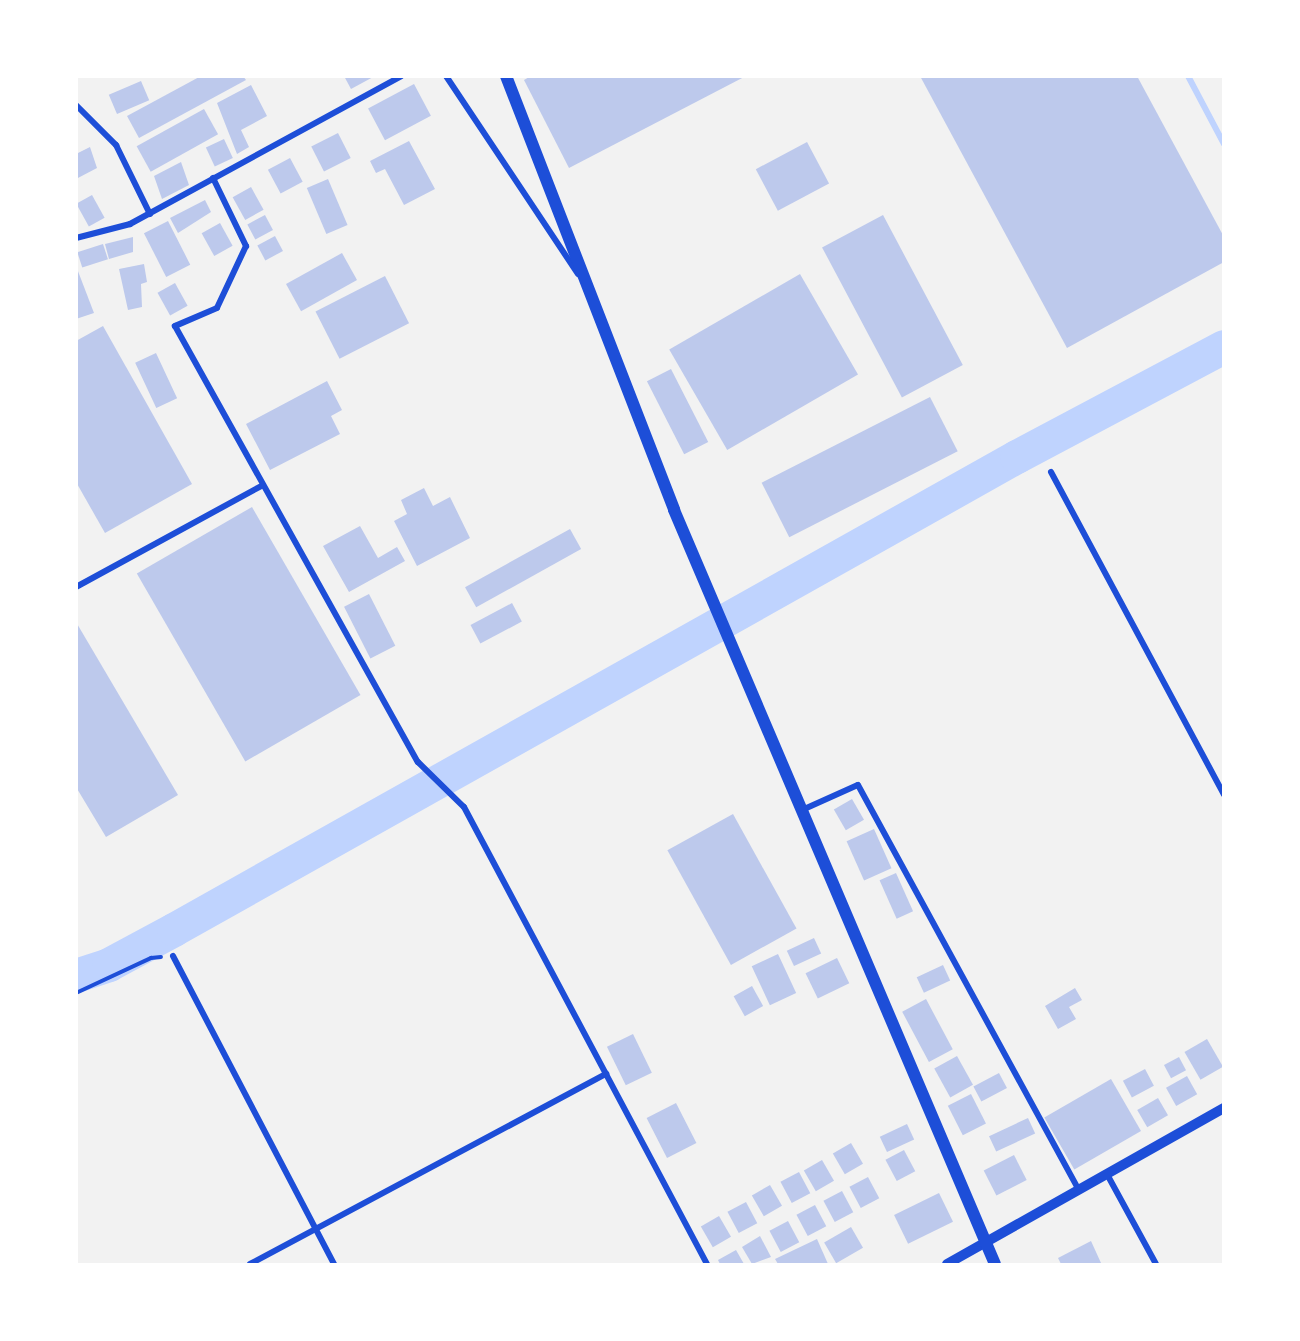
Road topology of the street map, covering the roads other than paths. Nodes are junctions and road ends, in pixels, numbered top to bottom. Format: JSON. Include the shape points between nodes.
{"nodes":[{"id":1,"x":400,"y":76,"type":"edge"},
{"id":2,"x":446,"y":76,"type":"edge"},
{"id":3,"x":506,"y":76,"type":"edge"},
{"id":4,"x":76,"y":105,"type":"edge"},
{"id":5,"x":213,"y":178,"type":"junction"},
{"id":6,"x":150,"y":214,"type":"junction"},
{"id":7,"x":76,"y":238,"type":"edge"},
{"id":8,"x":583,"y":282,"type":"junction"},
{"id":9,"x":1051,"y":472,"type":"dead end"},
{"id":10,"x":263,"y":485,"type":"junction"},
{"id":11,"x":76,"y":587,"type":"edge"},
{"id":12,"x":1224,"y":794,"type":"edge"},
{"id":13,"x":801,"y":810,"type":"junction"},
{"id":14,"x":173,"y":956,"type":"road end"},
{"id":15,"x":606,"y":1074,"type":"junction"},
{"id":16,"x":1224,"y":1108,"type":"edge"},
{"id":17,"x":1108,"y":1176,"type":"junction"},
{"id":18,"x":1079,"y":1192,"type":"junction"},
{"id":19,"x":315,"y":1229,"type":"junction"},
{"id":20,"x":986,"y":1244,"type":"junction"},
{"id":21,"x":250,"y":1264,"type":"edge"},
{"id":22,"x":334,"y":1264,"type":"edge"},
{"id":23,"x":707,"y":1264,"type":"edge"},
{"id":24,"x":947,"y":1264,"type":"edge"},
{"id":25,"x":995,"y":1264,"type":"edge"},
{"id":26,"x":1156,"y":1264,"type":"edge"}],
"edges":[{"from":1,"to":5,"type":"street"},
{"from":2,"to":8,"type":"street"},
{"from":3,"to":8,"type":"main road"},
{"from":4,"to":6,"type":"street","via":[[116,144]]},
{"from":5,"to":6,"type":"street"},
{"from":5,"to":10,"type":"street","via":[[246,246],[217,308],[175,326]]},
{"from":6,"to":7,"type":"street","via":[[130,224]]},
{"from":8,"to":13,"type":"main road"},
{"from":9,"to":12,"type":"street"},
{"from":10,"to":11,"type":"street"},
{"from":10,"to":15,"type":"street","via":[[418,762],[464,807]]},
{"from":13,"to":18,"type":"street","via":[[858,785]]},
{"from":13,"to":20,"type":"main road"},
{"from":14,"to":19,"type":"street"},
{"from":15,"to":19,"type":"street"},
{"from":15,"to":23,"type":"street"},
{"from":16,"to":17,"type":"street"},
{"from":17,"to":18,"type":"street"},
{"from":17,"to":26,"type":"street"},
{"from":18,"to":20,"type":"street"},
{"from":19,"to":21,"type":"street"},
{"from":19,"to":22,"type":"street"},
{"from":20,"to":24,"type":"street"},
{"from":20,"to":25,"type":"main road"}]}
